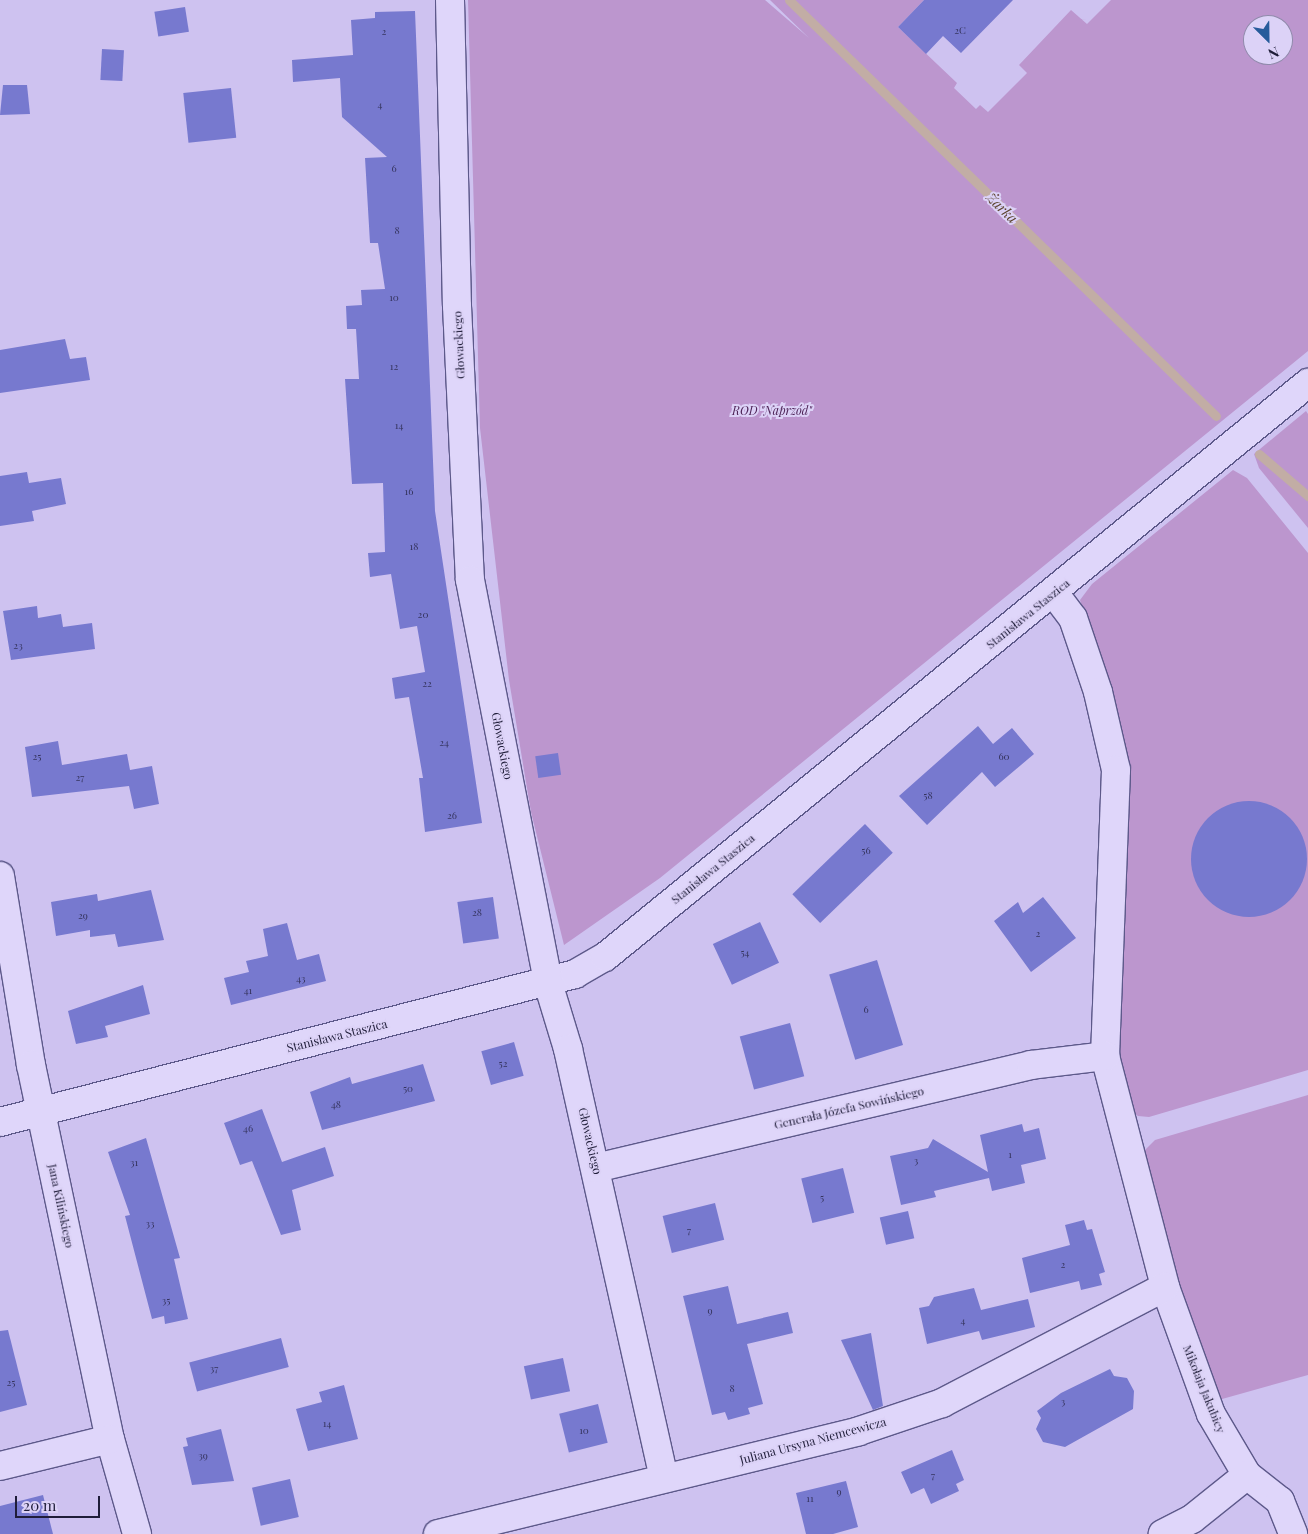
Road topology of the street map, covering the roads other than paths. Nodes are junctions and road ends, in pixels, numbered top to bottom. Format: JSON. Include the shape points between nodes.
{"nodes":[{"id":1,"x":450,"y":0,"type":"edge"},
{"id":2,"x":1308,"y":383,"type":"edge"},
{"id":3,"x":1054,"y":593,"type":"junction"},
{"id":4,"x":0,"y":876,"type":"edge"},
{"id":5,"x":548,"y":983,"type":"junction"},
{"id":6,"x":1105,"y":1056,"type":"junction"},
{"id":7,"x":42,"y":1111,"type":"junction"},
{"id":8,"x":0,"y":1122,"type":"edge"},
{"id":9,"x":596,"y":1168,"type":"junction"},
{"id":10,"x":1165,"y":1287,"type":"junction"},
{"id":11,"x":110,"y":1439,"type":"junction"},
{"id":12,"x":0,"y":1466,"type":"edge"},
{"id":13,"x":1247,"y":1475,"type":"junction"},
{"id":14,"x":664,"y":1478,"type":"junction"},
{"id":15,"x":137,"y":1534,"type":"edge"},
{"id":16,"x":438,"y":1534,"type":"edge"},
{"id":17,"x":1163,"y":1534,"type":"edge"},
{"id":18,"x":1293,"y":1534,"type":"edge"}],
"edges":[{"from":1,"to":5,"type":"street","name":"Głowackiego","via":[[457,306],[470,580]]},
{"from":2,"to":3,"type":"street","name":"Stanisława Staszica"},
{"from":3,"to":5,"type":"street","name":"Stanisława Staszica","via":[[605,957]]},
{"from":3,"to":6,"type":"street","name":"Mikołaja Jakubicy","via":[[1073,618],[1098,692],[1116,770]]},
{"from":4,"to":7,"type":"street","name":"Jana Kilińskiego"},
{"from":5,"to":7,"type":"street","name":"Stanisława Staszica"},
{"from":5,"to":9,"type":"street","name":"Głowackiego"},
{"from":6,"to":9,"type":"street","name":"Generała Józefa Sowińskiego","via":[[1031,1065]]},
{"from":6,"to":10,"type":"street","name":"Mikołaja Jakubicy"},
{"from":7,"to":8,"type":"street","name":"Stanisława Staszica"},
{"from":7,"to":11,"type":"street","name":"Jana Kilińskiego"},
{"from":9,"to":14,"type":"street","name":"Głowackiego"},
{"from":10,"to":13,"type":"street","name":"Mikołaja Jakubicy","via":[[1211,1414]]},
{"from":10,"to":14,"type":"street","name":"Juliana Ursyna Niemcewicza","via":[[942,1403],[859,1431]]},
{"from":11,"to":12,"type":"street"},
{"from":11,"to":15,"type":"street","name":"Jana Kilińskiego"},
{"from":13,"to":17,"type":"street","via":[[1192,1520]]},
{"from":13,"to":18,"type":"street","via":[[1280,1501]]},
{"from":14,"to":16,"type":"street","name":"Juliana Ursyna Niemcewicza"}]}
